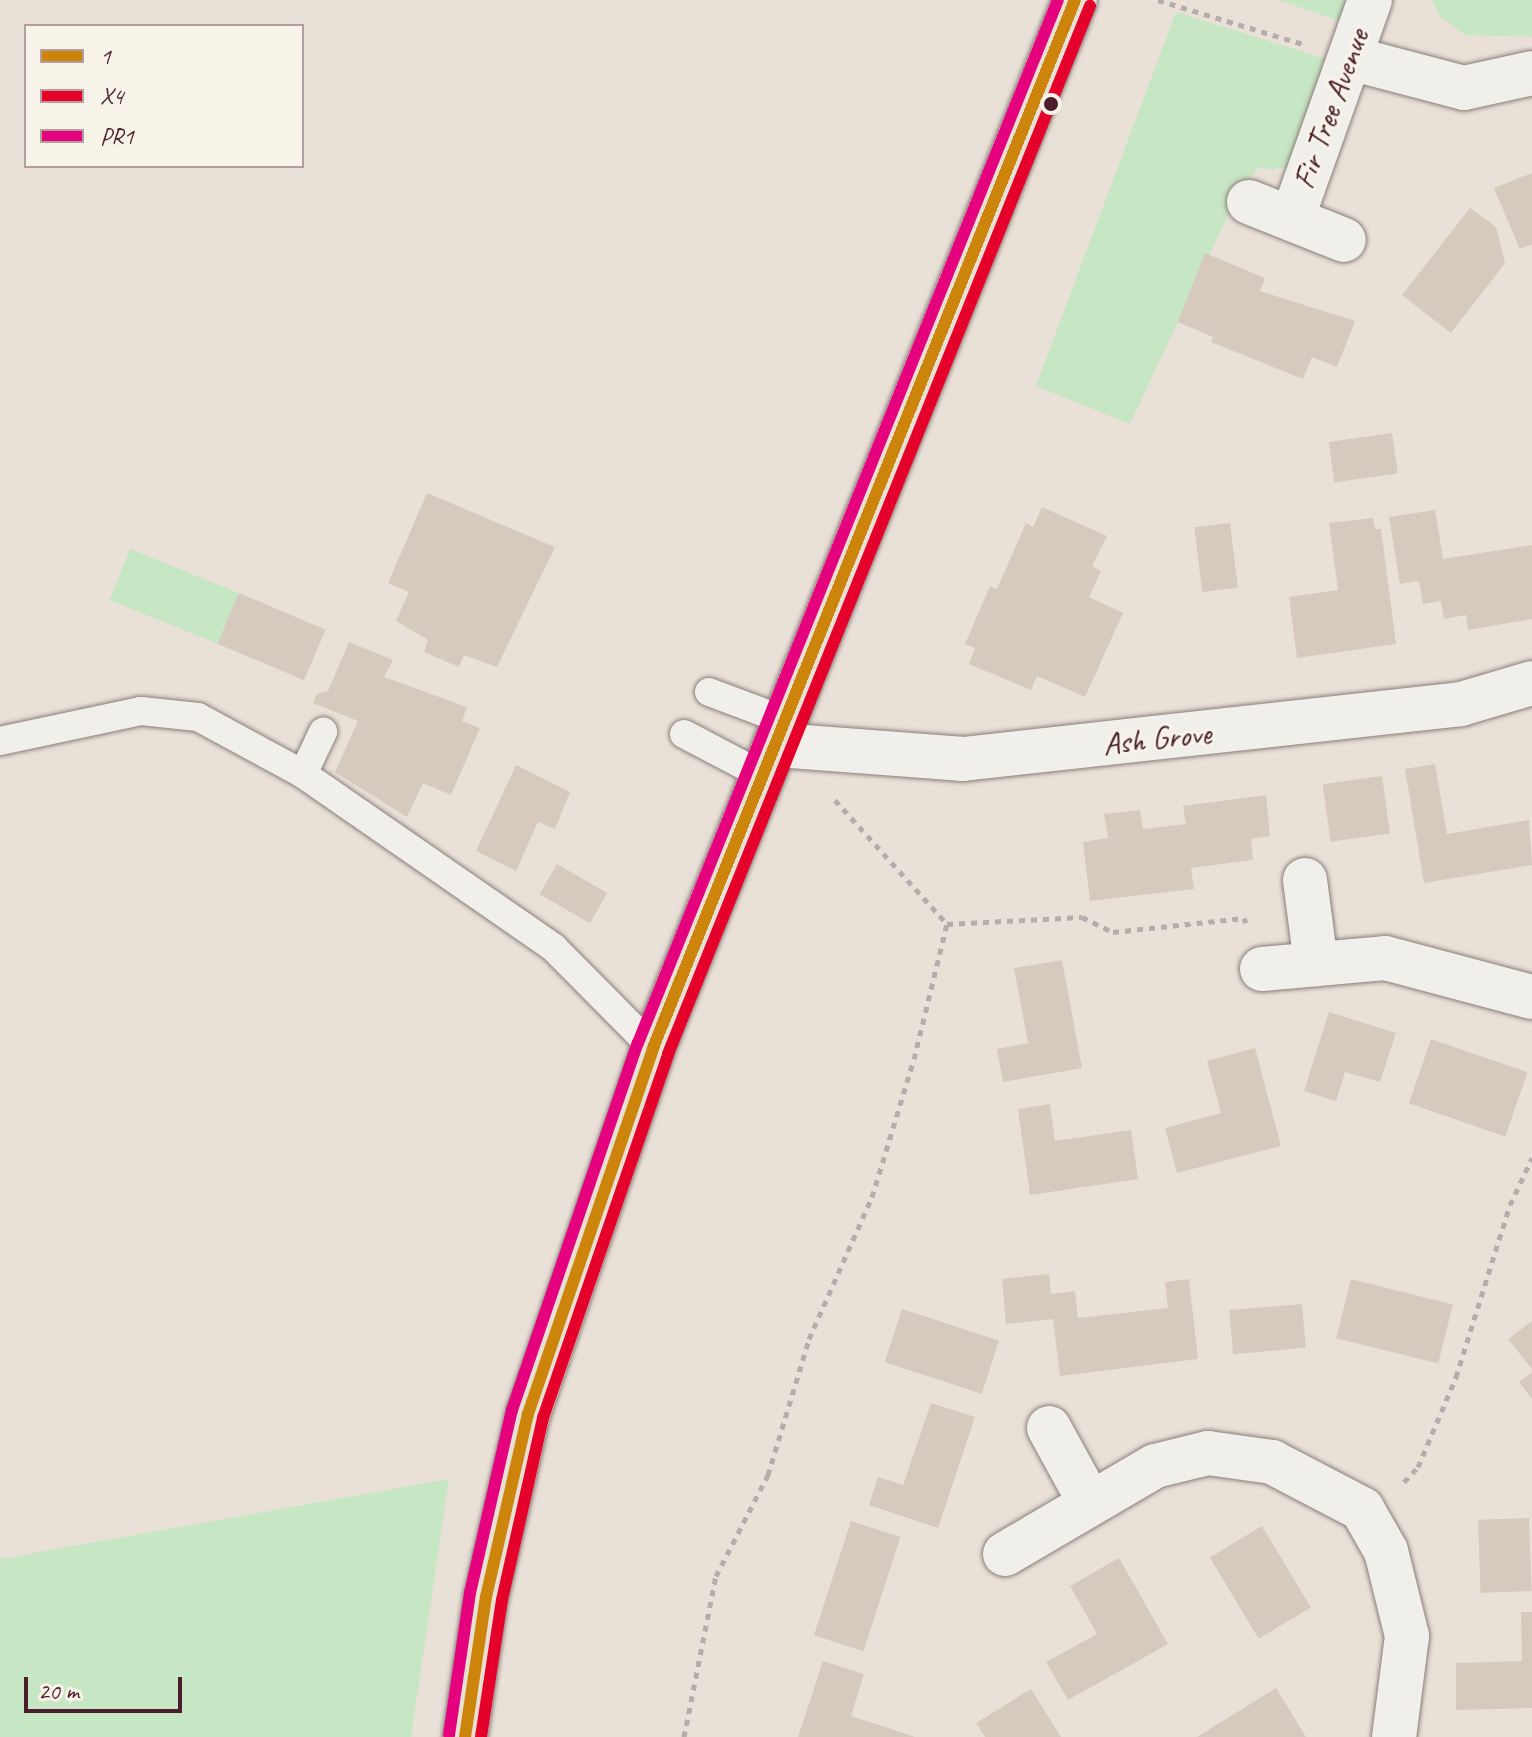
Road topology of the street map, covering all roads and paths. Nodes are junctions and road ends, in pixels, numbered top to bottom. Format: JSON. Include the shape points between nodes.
{"nodes":[{"id":1,"x":1075,"y":0,"type":"edge"},
{"id":2,"x":1158,"y":0,"type":"edge"},
{"id":3,"x":1370,"y":0,"type":"edge"},
{"id":4,"x":1350,"y":58,"type":"junction"},
{"id":5,"x":1532,"y":73,"type":"edge"},
{"id":6,"x":1249,"y":202,"type":"dead end"},
{"id":7,"x":1292,"y":219,"type":"junction"},
{"id":8,"x":1344,"y":240,"type":"dead end"},
{"id":9,"x":1532,"y":683,"type":"edge"},
{"id":10,"x":709,"y":692,"type":"dead end"},
{"id":11,"x":323,"y":732,"type":"dead end"},
{"id":12,"x":684,"y":734,"type":"dead end"},
{"id":13,"x":0,"y":741,"type":"edge"},
{"id":14,"x":775,"y":747,"type":"junction"},
{"id":15,"x":303,"y":774,"type":"junction"},
{"id":16,"x":1305,"y":880,"type":"dead end"},
{"id":17,"x":947,"y":924,"type":"junction"},
{"id":18,"x":1316,"y":964,"type":"junction"},
{"id":19,"x":1262,"y":969,"type":"joint"},
{"id":20,"x":1532,"y":997,"type":"edge"},
{"id":21,"x":653,"y":1048,"type":"junction"},
{"id":22,"x":1532,"y":1158,"type":"edge"},
{"id":23,"x":1049,"y":1428,"type":"dead end"},
{"id":24,"x":1089,"y":1501,"type":"junction"},
{"id":25,"x":1370,"y":1522,"type":"junction"},
{"id":26,"x":1005,"y":1554,"type":"dead end"},
{"id":27,"x":465,"y":1737,"type":"edge"},
{"id":28,"x":684,"y":1737,"type":"edge"},
{"id":29,"x":1394,"y":1737,"type":"edge"}],
"edges":[{"from":1,"to":14,"type":"highway"},
{"from":2,"to":4,"type":"path"},
{"from":3,"to":4,"type":"street","name":"Fir Tree Avenue"},
{"from":4,"to":5,"type":"street","via":[[1464,88]]},
{"from":4,"to":7,"type":"street","name":"Fir Tree Avenue"},
{"from":6,"to":7,"type":"street","name":"Fir Tree Avenue"},
{"from":7,"to":8,"type":"street","name":"Fir Tree Avenue"},
{"from":9,"to":14,"type":"street","name":"Ash Grove","via":[[1461,704],[963,759]]},
{"from":10,"to":14,"type":"lane"},
{"from":11,"to":15,"type":"lane"},
{"from":12,"to":14,"type":"lane"},
{"from":13,"to":15,"type":"lane","via":[[141,711],[198,717]]},
{"from":14,"to":17,"type":"path","via":[[837,801]]},
{"from":14,"to":21,"type":"highway"},
{"from":15,"to":21,"type":"lane","via":[[554,948]]},
{"from":16,"to":18,"type":"street"},
{"from":17,"to":19,"type":"path","via":[[1082,917],[1113,932],[1244,918]]},
{"from":17,"to":28,"type":"path","via":[[872,1197],[809,1339],[768,1475],[716,1576]]},
{"from":18,"to":19,"type":"street"},
{"from":18,"to":20,"type":"street","via":[[1385,958]]},
{"from":21,"to":27,"type":"highway","via":[[528,1414],[486,1597]]},
{"from":22,"to":25,"type":"path","via":[[1510,1205],[1456,1377],[1418,1467]]},
{"from":23,"to":24,"type":"street"},
{"from":24,"to":25,"type":"street","via":[[1155,1466],[1208,1453],[1272,1462],[1362,1509]]},
{"from":24,"to":26,"type":"street"},
{"from":25,"to":29,"type":"street","via":[[1386,1551],[1407,1636]]}]}
